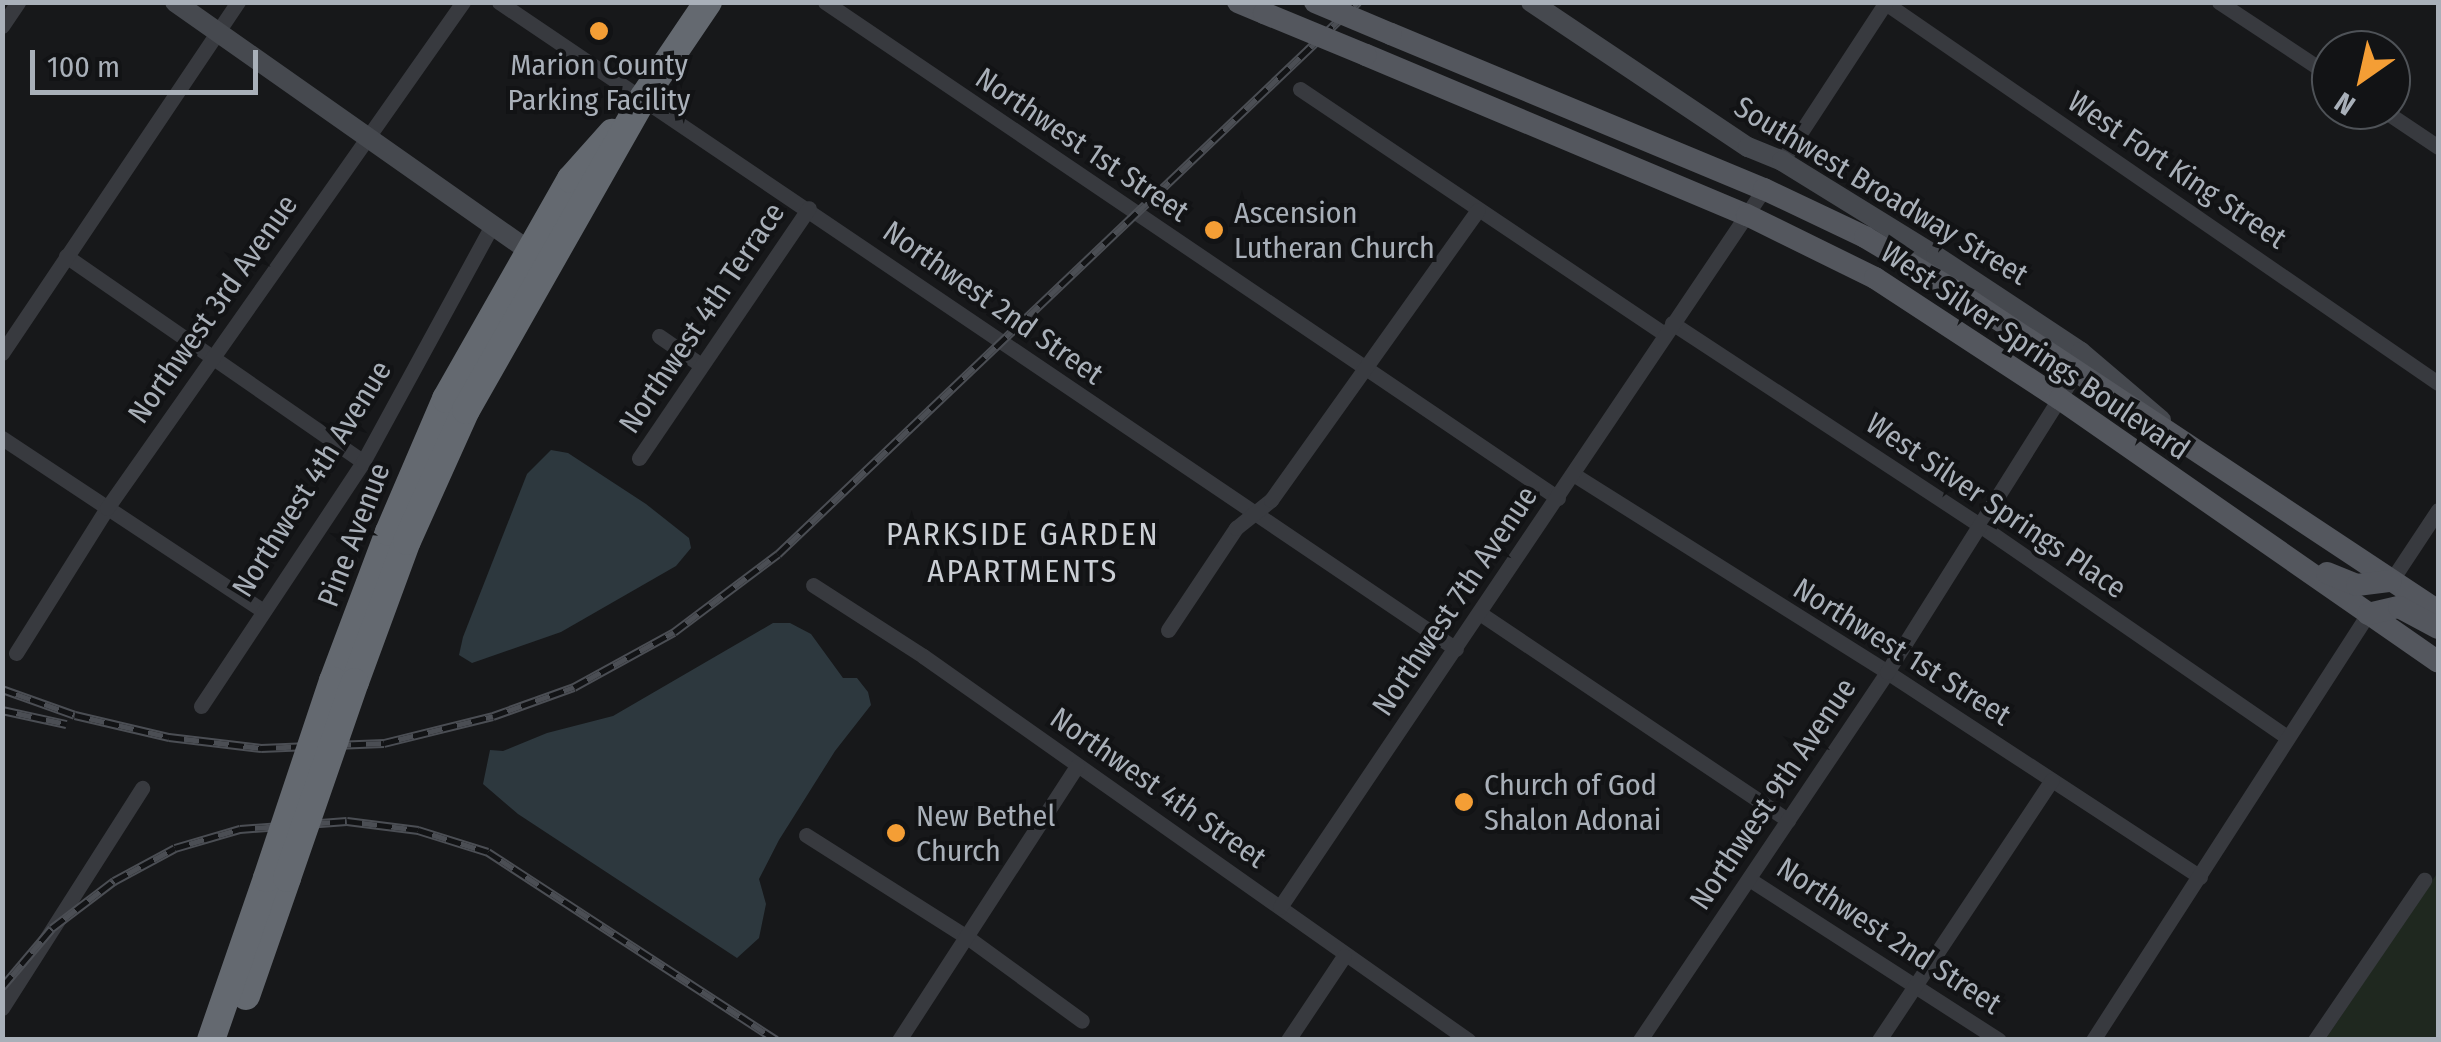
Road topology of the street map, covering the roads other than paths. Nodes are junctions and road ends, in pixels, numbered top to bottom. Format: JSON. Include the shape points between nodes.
{"nodes":[{"id":1,"x":18,"y":2,"type":"edge"},
{"id":2,"x":176,"y":2,"type":"edge"},
{"id":3,"x":238,"y":2,"type":"edge"},
{"id":4,"x":462,"y":2,"type":"edge"},
{"id":5,"x":499,"y":2,"type":"edge"},
{"id":6,"x":708,"y":2,"type":"edge"},
{"id":7,"x":825,"y":2,"type":"edge"},
{"id":8,"x":1238,"y":2,"type":"edge"},
{"id":9,"x":1315,"y":2,"type":"edge"},
{"id":10,"x":1531,"y":2,"type":"edge"},
{"id":11,"x":2219,"y":2,"type":"edge"},
{"id":12,"x":1885,"y":3,"type":"edge"},
{"id":13,"x":2,"y":26,"type":"edge"},
{"id":14,"x":218,"y":32,"type":"junction"},
{"id":15,"x":2311,"y":63,"type":"edge"},
{"id":16,"x":1300,"y":89,"type":"dead end"},
{"id":17,"x":643,"y":98,"type":"junction"},
{"id":18,"x":2411,"y":128,"type":"edge"},
{"id":19,"x":370,"y":136,"type":"junction"},
{"id":20,"x":2438,"y":146,"type":"edge"},
{"id":21,"x":1782,"y":161,"type":"junction"},
{"id":22,"x":1764,"y":189,"type":"junction"},
{"id":23,"x":809,"y":208,"type":"junction"},
{"id":24,"x":1478,"y":210,"type":"junction"},
{"id":25,"x":1747,"y":215,"type":"junction"},
{"id":26,"x":494,"y":224,"type":"junction"},
{"id":27,"x":527,"y":249,"type":"junction"},
{"id":28,"x":66,"y":256,"type":"junction"},
{"id":29,"x":1668,"y":329,"type":"junction"},
{"id":30,"x":659,"y":336,"type":"dead end"},
{"id":31,"x":2,"y":353,"type":"edge"},
{"id":32,"x":213,"y":354,"type":"junction"},
{"id":33,"x":701,"y":365,"type":"junction"},
{"id":34,"x":1364,"y":371,"type":"junction"},
{"id":35,"x":2076,"y":372,"type":"junction"},
{"id":36,"x":2438,"y":383,"type":"edge"},
{"id":37,"x":2060,"y":398,"type":"junction"},
{"id":38,"x":2,"y":438,"type":"edge"},
{"id":39,"x":2187,"y":446,"type":"junction"},
{"id":40,"x":639,"y":458,"type":"dead end"},
{"id":41,"x":363,"y":462,"type":"junction"},
{"id":42,"x":1573,"y":474,"type":"junction"},
{"id":43,"x":2200,"y":497,"type":"junction"},
{"id":44,"x":1558,"y":498,"type":"junction"},
{"id":45,"x":106,"y":508,"type":"junction"},
{"id":46,"x":2438,"y":510,"type":"edge"},
{"id":47,"x":1256,"y":514,"type":"junction"},
{"id":48,"x":1980,"y":526,"type":"junction"},
{"id":49,"x":2391,"y":581,"type":"junction"},
{"id":50,"x":813,"y":584,"type":"dead end"},
{"id":51,"x":262,"y":610,"type":"junction"},
{"id":52,"x":2438,"y":612,"type":"edge"},
{"id":53,"x":1480,"y":614,"type":"junction"},
{"id":54,"x":2368,"y":614,"type":"junction"},
{"id":55,"x":2438,"y":628,"type":"edge"},
{"id":56,"x":1168,"y":630,"type":"dead end"},
{"id":57,"x":1456,"y":649,"type":"junction"},
{"id":58,"x":16,"y":653,"type":"dead end"},
{"id":59,"x":2438,"y":662,"type":"edge"},
{"id":60,"x":1888,"y":672,"type":"junction"},
{"id":61,"x":344,"y":682,"type":"junction"},
{"id":62,"x":201,"y":706,"type":"dead end"},
{"id":63,"x":2287,"y":738,"type":"junction"},
{"id":64,"x":1078,"y":766,"type":"junction"},
{"id":65,"x":2052,"y":780,"type":"junction"},
{"id":66,"x":142,"y":788,"type":"dead end"},
{"id":67,"x":1788,"y":820,"type":"junction"},
{"id":68,"x":806,"y":835,"type":"dead end"},
{"id":69,"x":2200,"y":877,"type":"junction"},
{"id":70,"x":277,"y":878,"type":"junction"},
{"id":71,"x":1749,"y":880,"type":"junction"},
{"id":72,"x":2424,"y":880,"type":"dead end"},
{"id":73,"x":1280,"y":906,"type":"junction"},
{"id":74,"x":967,"y":937,"type":"junction"},
{"id":75,"x":1344,"y":956,"type":"junction"},
{"id":76,"x":1915,"y":986,"type":"junction"},
{"id":77,"x":2,"y":1008,"type":"edge"},
{"id":78,"x":1082,"y":1021,"type":"dead end"},
{"id":79,"x":2094,"y":1039,"type":"edge"},
{"id":80,"x":211,"y":1040,"type":"edge"},
{"id":81,"x":231,"y":1040,"type":"edge"},
{"id":82,"x":899,"y":1040,"type":"edge"},
{"id":83,"x":1288,"y":1040,"type":"edge"},
{"id":84,"x":1468,"y":1040,"type":"edge"},
{"id":85,"x":1640,"y":1040,"type":"edge"},
{"id":86,"x":1879,"y":1040,"type":"edge"},
{"id":87,"x":1999,"y":1040,"type":"edge"},
{"id":88,"x":2315,"y":1040,"type":"edge"}],
"edges":[{"from":1,"to":13,"type":"street"},
{"from":2,"to":14,"type":"street"},
{"from":3,"to":14,"type":"street"},
{"from":4,"to":19,"type":"street","name":"Northwest 3rd Avenue"},
{"from":5,"to":17,"type":"street","name":"Northwest 2nd Street"},
{"from":6,"to":17,"type":"highway","name":"Pine Avenue"},
{"from":7,"to":34,"type":"street","name":"Northwest 1st Street"},
{"from":8,"to":25,"type":"main road","name":"West Silver Springs Boulevard","bridge":true},
{"from":9,"to":22,"type":"main road","name":"West Silver Springs Boulevard","bridge":true},
{"from":10,"to":21,"type":"street","name":"Southwest Broadway Street","via":[[1748,147]]},
{"from":11,"to":15,"type":"street"},
{"from":12,"to":21,"type":"street"},
{"from":12,"to":36,"type":"street","name":"West Fort King Street"},
{"from":14,"to":19,"type":"street"},
{"from":14,"to":28,"type":"street"},
{"from":16,"to":24,"type":"street","name":"West Silver Springs Place"},
{"from":17,"to":23,"type":"street","name":"Northwest 2nd Street"},
{"from":17,"to":27,"type":"highway","name":"Pine Avenue","via":[[571,179]]},
{"from":17,"to":61,"type":"highway","name":"Pine Avenue","via":[[466,410]]},
{"from":18,"to":20,"type":"street"},
{"from":19,"to":26,"type":"street"},
{"from":19,"to":32,"type":"street","name":"Northwest 3rd Avenue"},
{"from":21,"to":39,"type":"street","name":"Southwest Broadway Street","via":[[2081,352]]},
{"from":22,"to":25,"type":"street","name":"Northwest 7th Avenue"},
{"from":22,"to":35,"type":"main road","name":"West Silver Springs Boulevard","via":[[1894,254]]},
{"from":23,"to":33,"type":"street","name":"Northwest 4th Terrace"},
{"from":23,"to":47,"type":"street","name":"Northwest 2nd Street"},
{"from":24,"to":29,"type":"street","name":"West Silver Springs Place"},
{"from":24,"to":34,"type":"street"},
{"from":25,"to":29,"type":"street","name":"Northwest 7th Avenue"},
{"from":25,"to":37,"type":"main road","name":"West Silver Springs Boulevard","via":[[1875,278]]},
{"from":26,"to":27,"type":"street"},
{"from":26,"to":41,"type":"street","name":"Northwest 4th Avenue"},
{"from":27,"to":61,"type":"highway","name":"Pine Avenue","via":[[439,414]]},
{"from":28,"to":31,"type":"street"},
{"from":28,"to":32,"type":"street"},
{"from":29,"to":42,"type":"street","name":"Northwest 7th Avenue"},
{"from":29,"to":48,"type":"street","name":"West Silver Springs Place"},
{"from":30,"to":33,"type":"street"},
{"from":32,"to":41,"type":"street"},
{"from":32,"to":45,"type":"street","name":"Northwest 3rd Avenue"},
{"from":33,"to":40,"type":"street","name":"Northwest 4th Terrace"},
{"from":34,"to":44,"type":"street","name":"Northwest 1st Street"},
{"from":34,"to":47,"type":"street"},
{"from":35,"to":37,"type":"street","name":"Northwest 9th Avenue"},
{"from":35,"to":39,"type":"main road","name":"West Silver Springs Boulevard"},
{"from":37,"to":43,"type":"main road","name":"West Silver Springs Boulevard"},
{"from":37,"to":48,"type":"street","name":"Northwest 9th Avenue"},
{"from":38,"to":45,"type":"street"},
{"from":39,"to":49,"type":"main road","name":"West Silver Springs Boulevard"},
{"from":41,"to":51,"type":"street","name":"Northwest 4th Avenue"},
{"from":42,"to":44,"type":"street","name":"Northwest 7th Avenue"},
{"from":42,"to":60,"type":"street","name":"Northwest 1st Street"},
{"from":43,"to":49,"type":"main road","via":[[2252,519],[2341,580],[2366,586]]},
{"from":43,"to":54,"type":"main road","name":"West Silver Springs Boulevard"},
{"from":44,"to":53,"type":"street","name":"Northwest 7th Avenue"},
{"from":45,"to":51,"type":"street"},
{"from":45,"to":58,"type":"street","name":"Northwest 3rd Avenue"},
{"from":46,"to":49,"type":"street"},
{"from":47,"to":56,"type":"street","via":[[1236,528]]},
{"from":47,"to":57,"type":"street","name":"Northwest 2nd Street"},
{"from":48,"to":60,"type":"street","name":"Northwest 9th Avenue"},
{"from":48,"to":63,"type":"street","name":"West Silver Springs Place"},
{"from":49,"to":52,"type":"main road","name":"West Silver Springs Boulevard"},
{"from":50,"to":64,"type":"street","name":"Northwest 4th Street"},
{"from":51,"to":62,"type":"street","name":"Northwest 4th Avenue"},
{"from":53,"to":57,"type":"street","name":"Northwest 7th Avenue"},
{"from":53,"to":67,"type":"street","name":"Northwest 2nd Street"},
{"from":54,"to":55,"type":"main road","via":[[2399,607]]},
{"from":54,"to":59,"type":"main road","name":"West Silver Springs Boulevard"},
{"from":54,"to":63,"type":"street"},
{"from":57,"to":73,"type":"street","name":"Northwest 7th Avenue"},
{"from":60,"to":65,"type":"street","name":"Northwest 1st Street"},
{"from":60,"to":67,"type":"street","name":"Northwest 9th Avenue"},
{"from":61,"to":70,"type":"highway","name":"Pine Avenue","bridge":true},
{"from":63,"to":69,"type":"street"},
{"from":64,"to":73,"type":"street","name":"Northwest 4th Street"},
{"from":64,"to":74,"type":"street"},
{"from":65,"to":69,"type":"street","name":"Northwest 1st Street"},
{"from":65,"to":76,"type":"street"},
{"from":66,"to":77,"type":"street"},
{"from":67,"to":71,"type":"street","name":"Northwest 9th Avenue"},
{"from":68,"to":74,"type":"street"},
{"from":69,"to":79,"type":"street"},
{"from":70,"to":80,"type":"highway","name":"Pine Avenue"},
{"from":70,"to":81,"type":"highway","name":"Pine Avenue"},
{"from":71,"to":76,"type":"street","name":"Northwest 2nd Street"},
{"from":71,"to":85,"type":"street","name":"Northwest 9th Avenue"},
{"from":72,"to":88,"type":"street"},
{"from":73,"to":75,"type":"street","name":"Northwest 4th Street"},
{"from":74,"to":78,"type":"street"},
{"from":74,"to":82,"type":"street"},
{"from":75,"to":83,"type":"street"},
{"from":75,"to":84,"type":"street","name":"Northwest 4th Street"},
{"from":76,"to":86,"type":"street"},
{"from":76,"to":87,"type":"street","name":"Northwest 2nd Street"}]}
